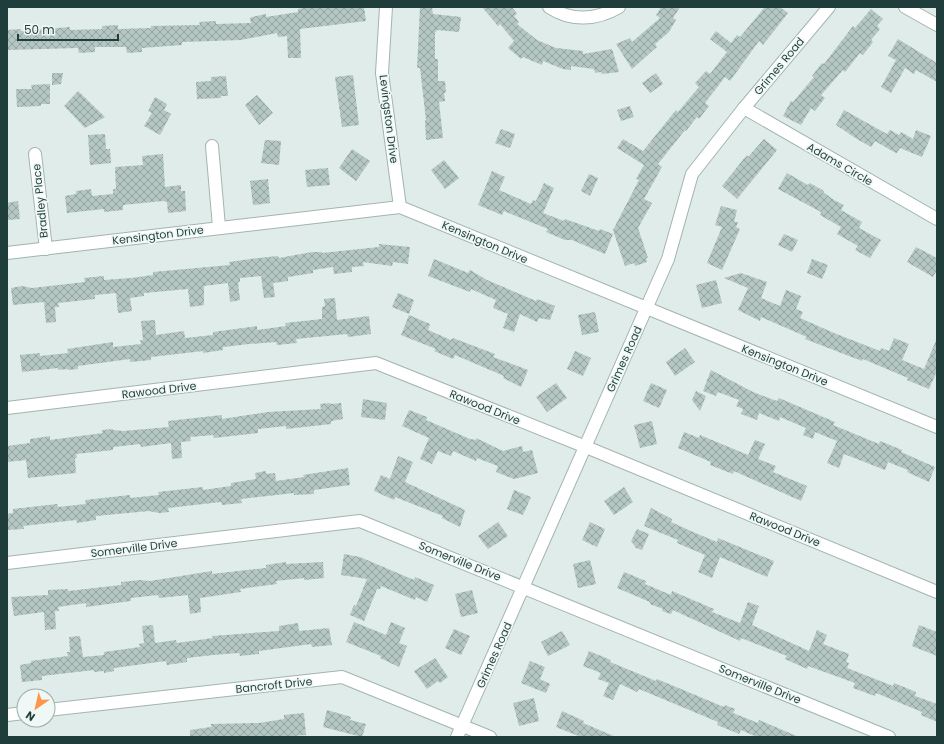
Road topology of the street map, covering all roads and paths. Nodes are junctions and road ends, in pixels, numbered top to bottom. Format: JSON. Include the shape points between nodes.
{"nodes":[{"id":1,"x":386,"y":7,"type":"edge"},
{"id":2,"x":549,"y":7,"type":"edge"},
{"id":3,"x":619,"y":7,"type":"edge"},
{"id":4,"x":829,"y":7,"type":"edge"},
{"id":5,"x":905,"y":7,"type":"edge"},
{"id":6,"x":937,"y":25,"type":"edge"},
{"id":7,"x":744,"y":108,"type":"junction"},
{"id":8,"x":212,"y":146,"type":"dead end"},
{"id":9,"x":35,"y":154,"type":"dead end"},
{"id":10,"x":400,"y":206,"type":"junction"},
{"id":11,"x":937,"y":219,"type":"edge"},
{"id":12,"x":219,"y":227,"type":"junction"},
{"id":13,"x":46,"y":249,"type":"junction"},
{"id":14,"x":7,"y":253,"type":"edge"},
{"id":15,"x":646,"y":308,"type":"junction"},
{"id":16,"x":7,"y":408,"type":"edge"},
{"id":17,"x":937,"y":427,"type":"edge"},
{"id":18,"x":586,"y":447,"type":"junction"},
{"id":19,"x":7,"y":563,"type":"edge"},
{"id":20,"x":524,"y":587,"type":"junction"},
{"id":21,"x":937,"y":592,"type":"edge"},
{"id":22,"x":56,"y":709,"type":"edge"},
{"id":23,"x":460,"y":731,"type":"edge"},
{"id":24,"x":490,"y":737,"type":"edge"},
{"id":25,"x":889,"y":737,"type":"edge"}],
"edges":[{"from":1,"to":10,"type":"street","name":"Levingston Drive","via":[[382,73]]},
{"from":2,"to":3,"type":"street","via":[[564,14],[588,19]]},
{"from":4,"to":7,"type":"street","name":"Grimes Road"},
{"from":5,"to":6,"type":"street"},
{"from":7,"to":11,"type":"street","name":"Adams Circle"},
{"from":7,"to":15,"type":"street","name":"Grimes Road","via":[[692,174],[674,241]]},
{"from":8,"to":12,"type":"street"},
{"from":9,"to":13,"type":"street","name":"Bradley Place"},
{"from":10,"to":12,"type":"street","name":"Kensington Drive"},
{"from":10,"to":15,"type":"street","name":"Kensington Drive"},
{"from":12,"to":13,"type":"street","name":"Kensington Drive"},
{"from":13,"to":14,"type":"street","name":"Kensington Drive"},
{"from":15,"to":17,"type":"street","name":"Kensington Drive"},
{"from":15,"to":18,"type":"street","name":"Grimes Road"},
{"from":16,"to":18,"type":"street","name":"Rawood Drive","via":[[376,364]]},
{"from":18,"to":20,"type":"street","name":"Grimes Road"},
{"from":18,"to":21,"type":"street","name":"Rawood Drive"},
{"from":19,"to":20,"type":"street","name":"Somerville Drive","via":[[360,521]]},
{"from":20,"to":23,"type":"street","name":"Grimes Road"},
{"from":20,"to":25,"type":"street","name":"Somerville Drive"},
{"from":22,"to":23,"type":"street","name":"Bancroft Drive","via":[[342,677]]},
{"from":23,"to":24,"type":"street","name":"Bancroft Drive"}]}
